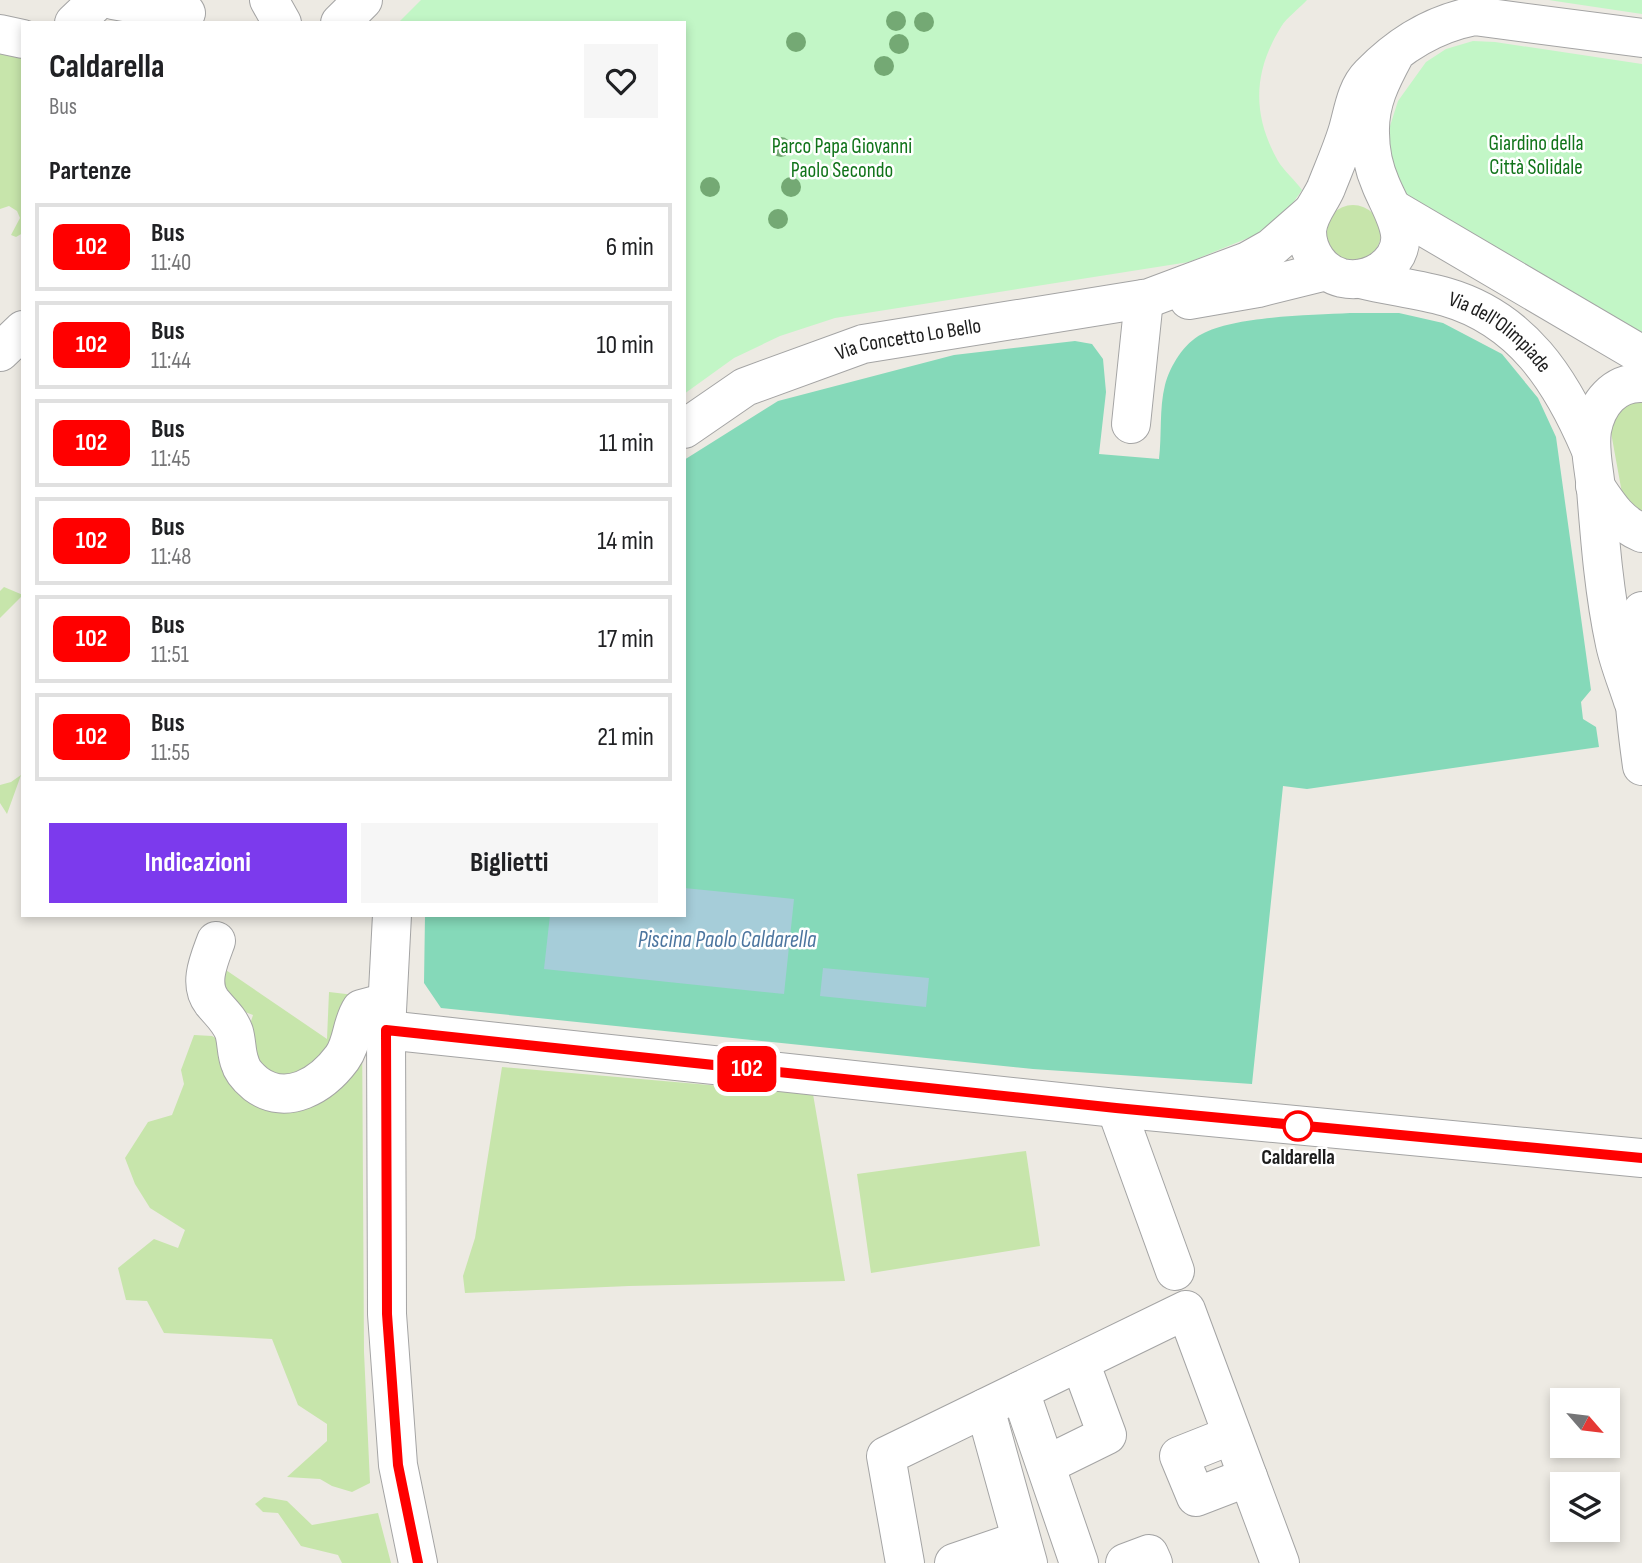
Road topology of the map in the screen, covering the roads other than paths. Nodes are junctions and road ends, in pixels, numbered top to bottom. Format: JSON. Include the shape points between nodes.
{"nodes":[{"id":1,"x":98,"y":0,"type":"edge"},
{"id":2,"x":113,"y":0,"type":"edge"},
{"id":3,"x":270,"y":0,"type":"edge"},
{"id":4,"x":363,"y":0,"type":"edge"},
{"id":5,"x":186,"y":12,"type":"edge"},
{"id":6,"x":76,"y":21,"type":"edge"},
{"id":7,"x":281,"y":21,"type":"edge"},
{"id":8,"x":342,"y":21,"type":"edge"},
{"id":9,"x":0,"y":34,"type":"edge"},
{"id":10,"x":1642,"y":38,"type":"edge"},
{"id":11,"x":21,"y":39,"type":"edge"},
{"id":12,"x":1395,"y":54,"type":"junction"},
{"id":13,"x":1316,"y":206,"type":"junction"},
{"id":14,"x":1392,"y":206,"type":"junction"},
{"id":15,"x":1344,"y":275,"type":"junction"},
{"id":16,"x":1146,"y":298,"type":"junction"},
{"id":17,"x":21,"y":332,"type":"edge"},
{"id":18,"x":0,"y":352,"type":"edge"},
{"id":19,"x":1642,"y":355,"type":"edge"},
{"id":20,"x":1642,"y":383,"type":"edge"},
{"id":21,"x":1131,"y":424,"type":"dead end"},
{"id":22,"x":686,"y":428,"type":"edge"},
{"id":23,"x":1590,"y":448,"type":"junction"},
{"id":24,"x":1595,"y":486,"type":"junction"},
{"id":25,"x":1642,"y":533,"type":"edge"},
{"id":26,"x":1633,"y":636,"type":"edge"},
{"id":27,"x":1642,"y":766,"type":"edge"},
{"id":28,"x":392,"y":917,"type":"edge"},
{"id":29,"x":216,"y":941,"type":"dead end"},
{"id":30,"x":387,"y":1016,"type":"junction"},
{"id":31,"x":1116,"y":1108,"type":"junction"},
{"id":32,"x":1642,"y":1158,"type":"edge"},
{"id":33,"x":1175,"y":1271,"type":"dead end"},
{"id":34,"x":1080,"y":1362,"type":"junction"},
{"id":35,"x":1020,"y":1391,"type":"junction"},
{"id":36,"x":985,"y":1408,"type":"junction"},
{"id":37,"x":1232,"y":1435,"type":"junction"},
{"id":38,"x":1046,"y":1465,"type":"junction"},
{"id":39,"x":1248,"y":1477,"type":"junction"},
{"id":40,"x":1024,"y":1551,"type":"edge"},
{"id":41,"x":418,"y":1563,"type":"edge"},
{"id":42,"x":905,"y":1563,"type":"edge"},
{"id":43,"x":954,"y":1563,"type":"edge"},
{"id":44,"x":1079,"y":1563,"type":"edge"},
{"id":45,"x":1125,"y":1563,"type":"edge"},
{"id":46,"x":1153,"y":1563,"type":"edge"},
{"id":47,"x":1280,"y":1563,"type":"edge"}],
"edges":[{"from":1,"to":6,"type":"street"},
{"from":2,"to":5,"type":"street"},
{"from":3,"to":7,"type":"street"},
{"from":4,"to":8,"type":"street"},
{"from":9,"to":11,"type":"street"},
{"from":10,"to":12,"type":"street","via":[[1474,16],[1431,28]]},
{"from":12,"to":13,"type":"street","via":[[1368,76]]},
{"from":12,"to":14,"type":"street","via":[[1377,88],[1370,115],[1376,174]]},
{"from":13,"to":14,"type":"street","via":[[1337,189],[1355,186],[1373,190]]},
{"from":13,"to":15,"type":"street","via":[[1307,229],[1308,244],[1315,259]]},
{"from":13,"to":16,"type":"street","via":[[1271,248],[1248,261]]},
{"from":14,"to":15,"type":"street","via":[[1401,235],[1393,259],[1373,275]]},
{"from":14,"to":19,"type":"street"},
{"from":15,"to":16,"type":"street","via":[[1193,301]]},
{"from":15,"to":23,"type":"street","name":"Via dell'Olimpiade","via":[[1448,298],[1501,323],[1550,373]]},
{"from":16,"to":21,"type":"street"},
{"from":16,"to":22,"type":"street","name":"Via Concetto Lo Bello","via":[[863,344],[746,387]]},
{"from":17,"to":18,"type":"street"},
{"from":20,"to":23,"type":"street","via":[[1612,391],[1598,410]]},
{"from":23,"to":24,"type":"street"},
{"from":24,"to":25,"type":"street","via":[[1614,515]]},
{"from":24,"to":26,"type":"street","via":[[1598,532]]},
{"from":26,"to":27,"type":"street","via":[[1633,701]]},
{"from":28,"to":30,"type":"street"},
{"from":29,"to":30,"type":"street","via":[[204,974],[209,999],[230,1021],[240,1064],[250,1080],[266,1091],[284,1096],[325,1076],[343,1057],[353,1020],[361,1009]]},
{"from":30,"to":31,"type":"street"},
{"from":30,"to":41,"type":"street","via":[[387,1314],[398,1465]]},
{"from":31,"to":32,"type":"street"},
{"from":31,"to":33,"type":"street"},
{"from":34,"to":35,"type":"street"},
{"from":34,"to":37,"type":"street","via":[[1186,1310]]},
{"from":34,"to":38,"type":"street","via":[[1107,1435]]},
{"from":35,"to":36,"type":"street"},
{"from":35,"to":38,"type":"street"},
{"from":36,"to":40,"type":"street"},
{"from":36,"to":42,"type":"street","via":[[886,1456]]},
{"from":37,"to":39,"type":"street"},
{"from":37,"to":39,"type":"street","via":[[1179,1456],[1196,1497]]},
{"from":38,"to":44,"type":"street"},
{"from":39,"to":47,"type":"street"},
{"from":40,"to":43,"type":"street"},
{"from":45,"to":46,"type":"street","via":[[1149,1554]]}]}
